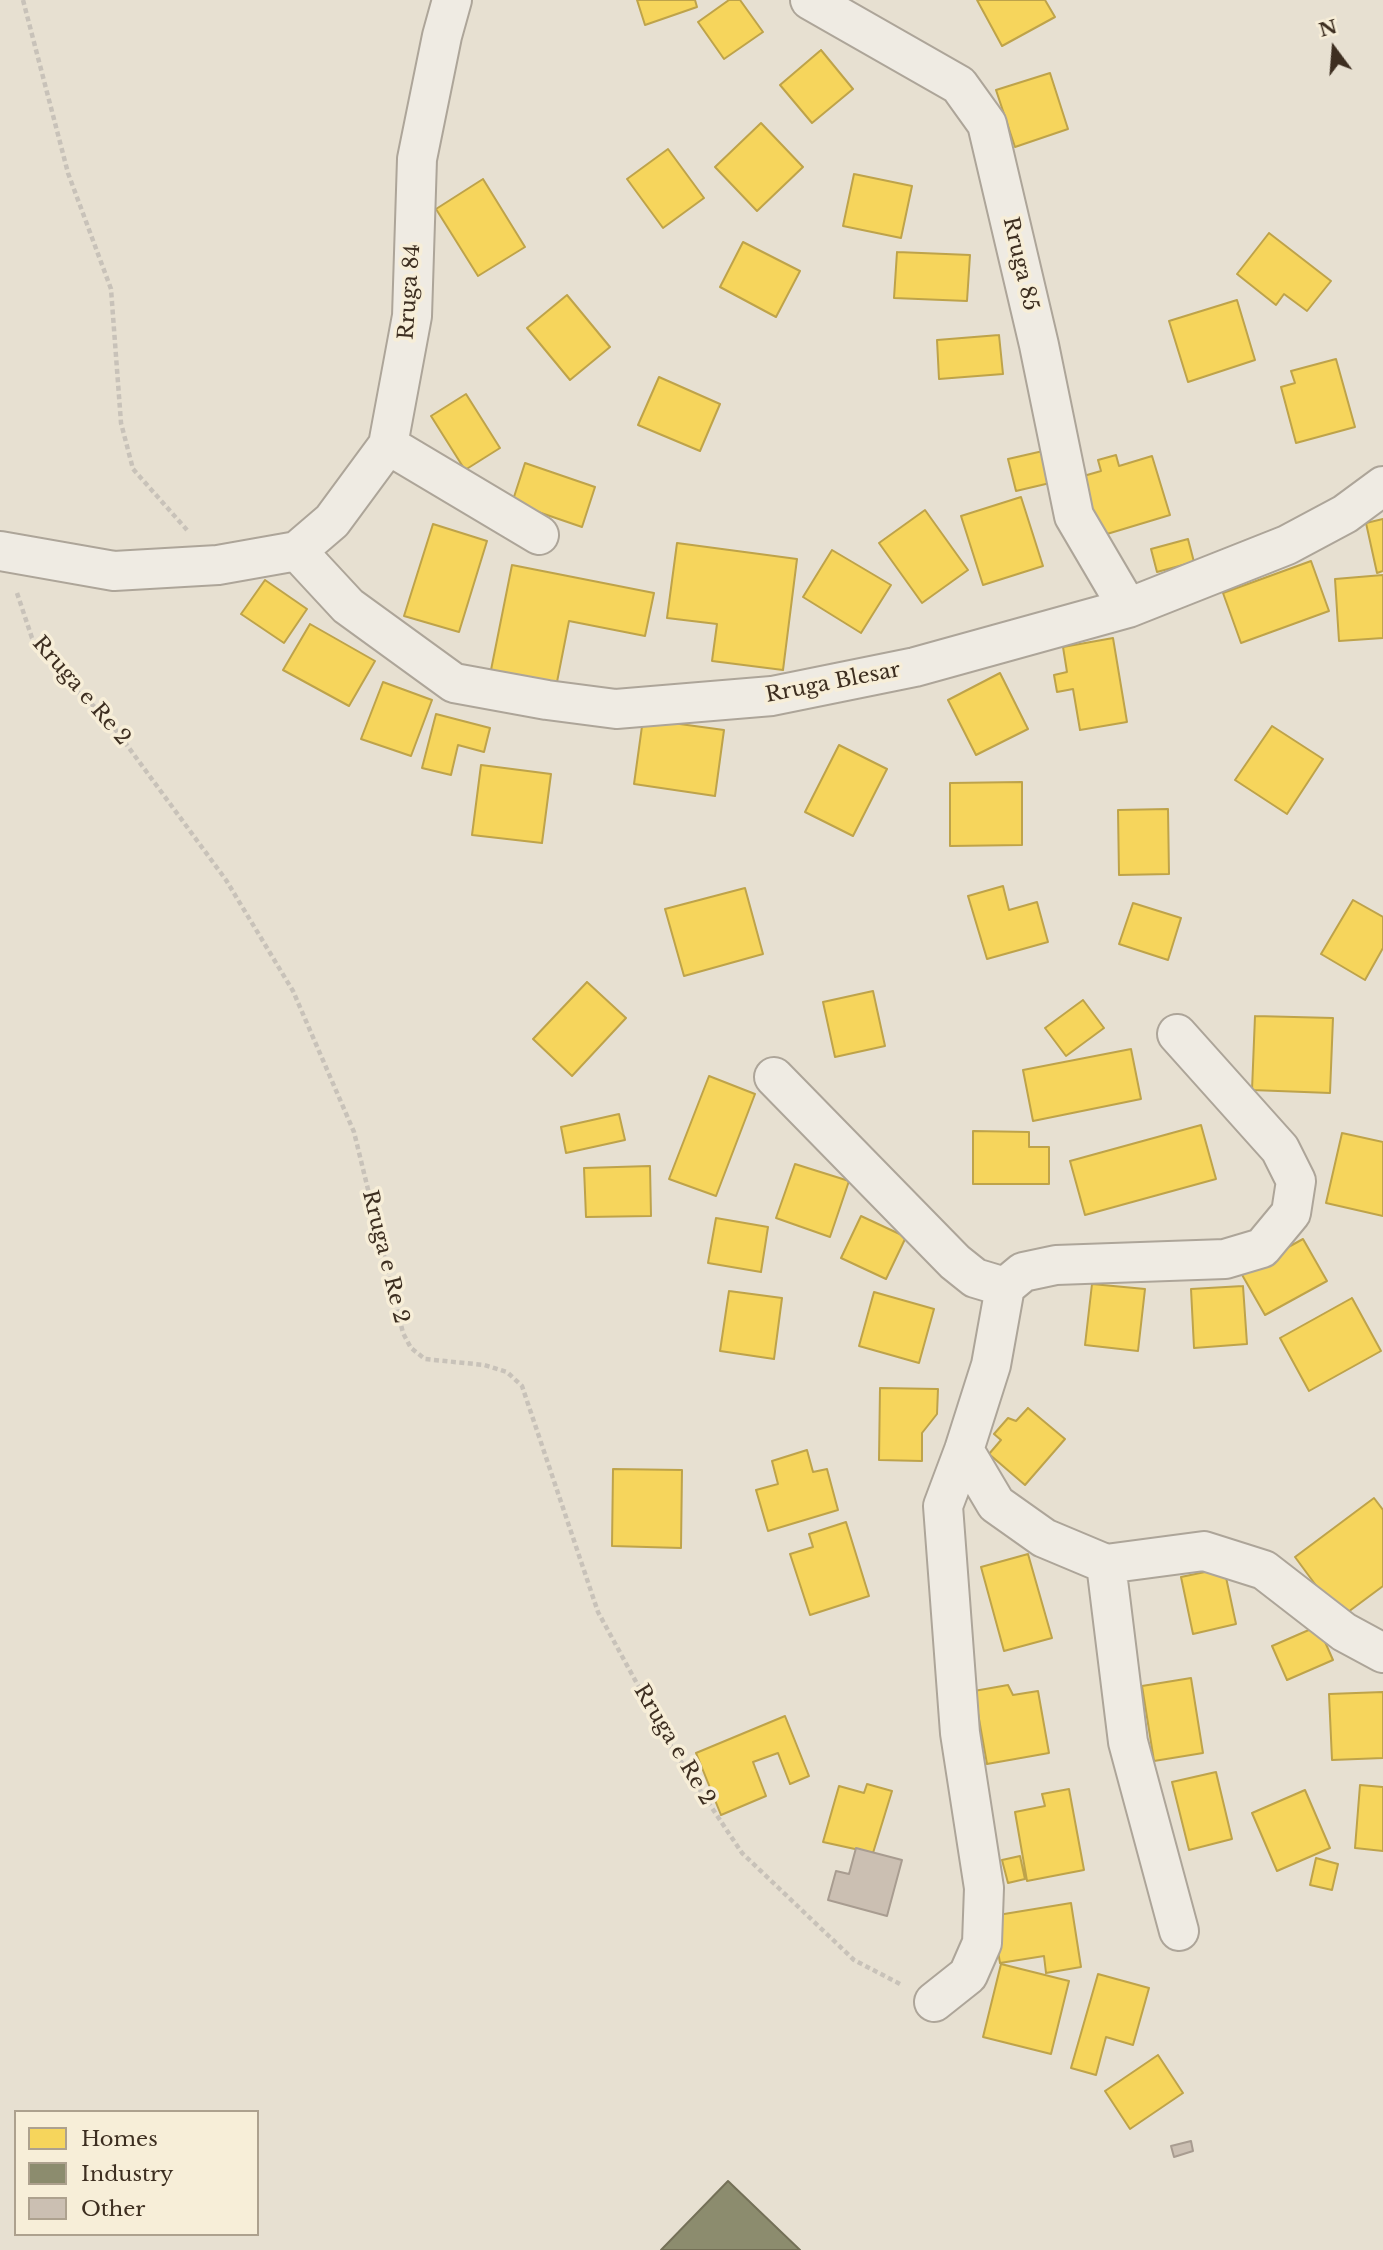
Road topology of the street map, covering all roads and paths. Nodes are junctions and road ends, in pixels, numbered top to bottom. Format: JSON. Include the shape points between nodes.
{"nodes":[{"id":1,"x":23,"y":0,"type":"edge"},
{"id":2,"x":452,"y":0,"type":"edge"},
{"id":3,"x":810,"y":0,"type":"edge"},
{"id":4,"x":388,"y":445,"type":"junction"},
{"id":5,"x":1383,"y":486,"type":"edge"},
{"id":6,"x":539,"y":535,"type":"dead end"},
{"id":7,"x":297,"y":551,"type":"junction"},
{"id":8,"x":2,"y":552,"type":"edge"},
{"id":9,"x":218,"y":565,"type":"junction"},
{"id":10,"x":1128,"y":608,"type":"junction"},
{"id":11,"x":1177,"y":1034,"type":"dead end"},
{"id":12,"x":774,"y":1077,"type":"dead end"},
{"id":13,"x":1005,"y":1287,"type":"junction"},
{"id":14,"x":964,"y":1450,"type":"junction"},
{"id":15,"x":1106,"y":1564,"type":"junction"},
{"id":16,"x":1383,"y":1653,"type":"edge"},
{"id":17,"x":1179,"y":1931,"type":"dead end"},
{"id":18,"x":934,"y":2002,"type":"joint"}],
"edges":[{"from":1,"to":9,"type":"path","via":[[68,173],[111,289],[121,423],[133,469]]},
{"from":2,"to":4,"type":"street","name":"Rruga 84","via":[[417,159],[412,316]]},
{"from":3,"to":10,"type":"street","name":"Rruga 85","via":[[959,85],[987,124],[1074,516]]},
{"from":4,"to":6,"type":"street"},
{"from":4,"to":7,"type":"street","name":"Rruga 84","via":[[332,521]]},
{"from":5,"to":10,"type":"street","name":"Rruga Blesar","via":[[1345,514],[1287,545]]},
{"from":7,"to":9,"type":"street"},
{"from":7,"to":10,"type":"street","name":"Rruga Blesar","via":[[348,606],[454,684],[616,709],[772,696],[915,667]]},
{"from":8,"to":9,"type":"street","via":[[114,571]]},
{"from":8,"to":18,"type":"path","name":"Rruga e Re 2","via":[[32,638],[66,681],[107,718],[226,880],[293,991],[354,1132],[403,1333],[411,1348],[425,1359],[507,1371],[522,1386],[598,1612],[672,1748],[742,1853],[854,1960]]},
{"from":11,"to":13,"type":"street","via":[[1280,1149],[1296,1181],[1291,1213],[1262,1248],[1225,1259],[1056,1265],[1023,1272]]},
{"from":12,"to":13,"type":"street","via":[[955,1262],[975,1278]]},
{"from":13,"to":14,"type":"street","via":[[991,1365]]},
{"from":14,"to":15,"type":"street","via":[[996,1504],[1044,1538]]},
{"from":14,"to":18,"type":"street","via":[[943,1506],[960,1733],[984,1888],[982,1943],[968,1975]]},
{"from":15,"to":16,"type":"street","via":[[1204,1551],[1264,1570],[1344,1632]]},
{"from":15,"to":17,"type":"street","via":[[1128,1742]]}]}
